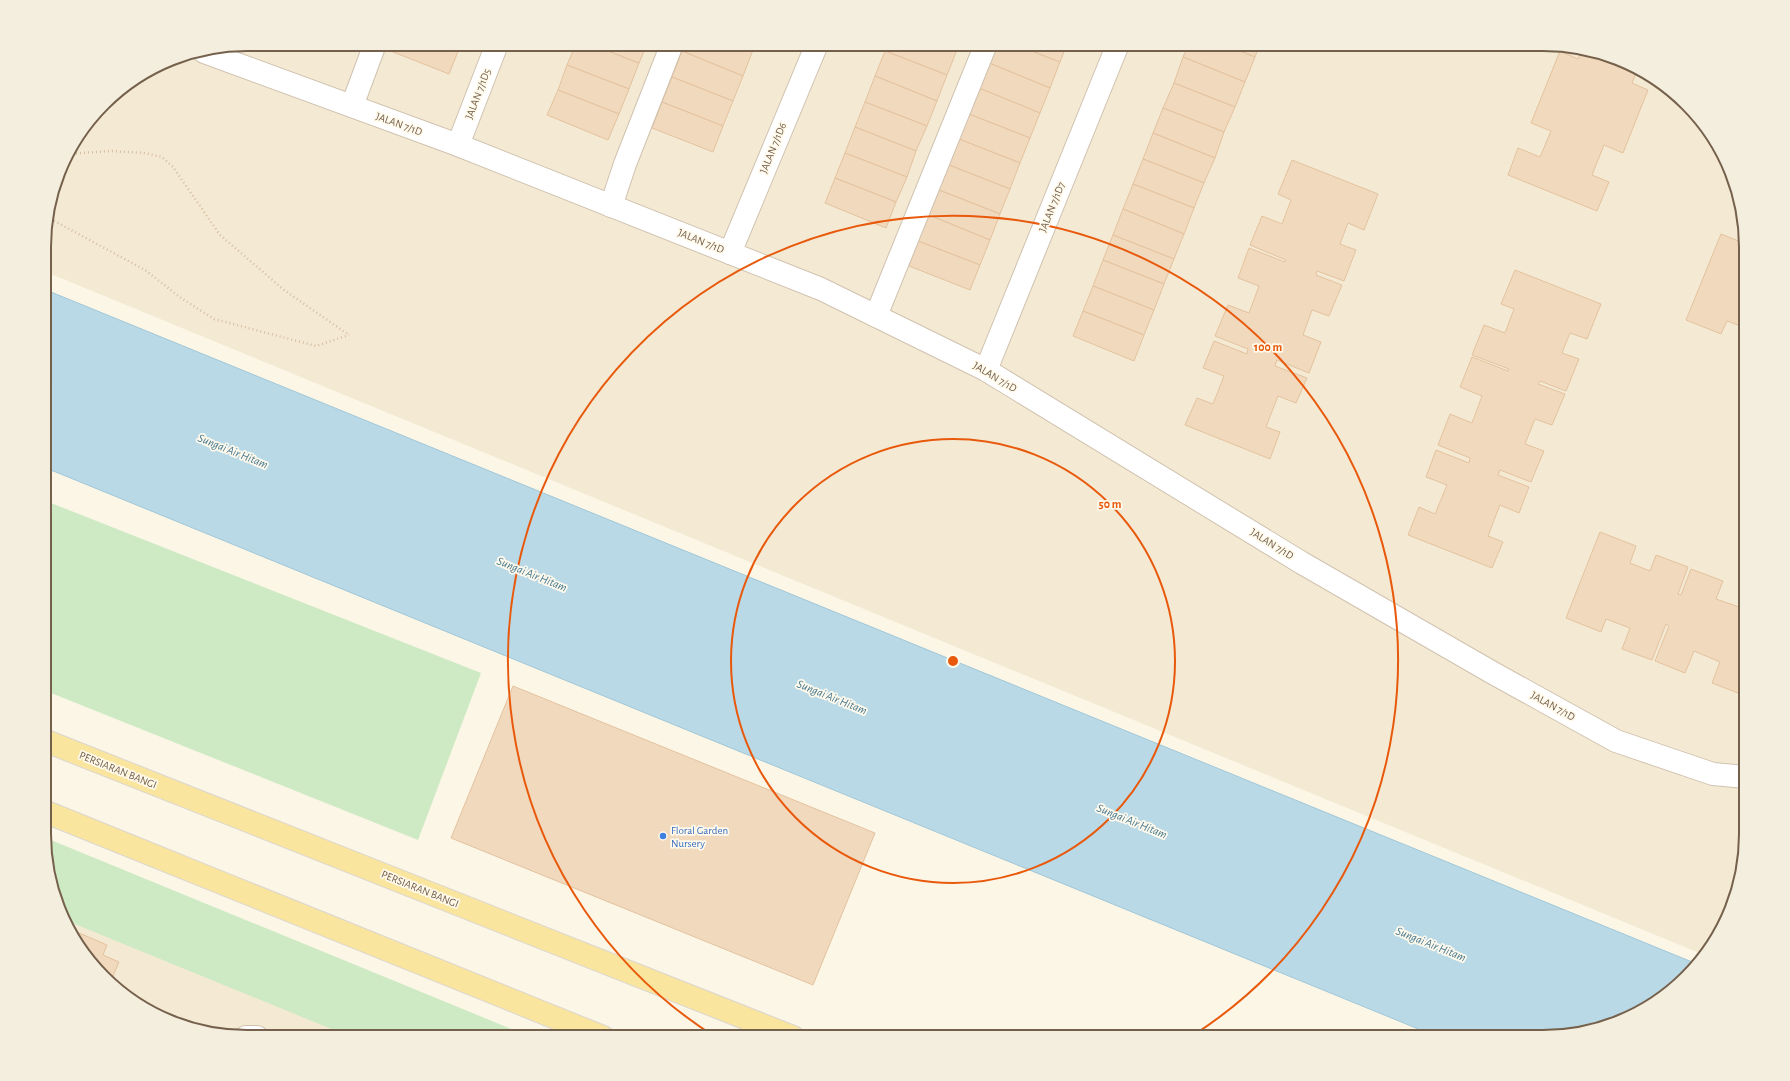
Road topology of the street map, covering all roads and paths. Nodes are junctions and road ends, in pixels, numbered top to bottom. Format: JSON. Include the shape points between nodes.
{"nodes":[{"id":1,"x":372,"y":51,"type":"edge"},
{"id":2,"x":494,"y":51,"type":"edge"},
{"id":3,"x":669,"y":51,"type":"edge"},
{"id":4,"x":814,"y":51,"type":"edge"},
{"id":5,"x":983,"y":51,"type":"edge"},
{"id":6,"x":1115,"y":51,"type":"edge"},
{"id":7,"x":211,"y":55,"type":"edge"},
{"id":8,"x":352,"y":106,"type":"junction"},
{"id":9,"x":458,"y":145,"type":"junction"},
{"id":10,"x":75,"y":154,"type":"edge"},
{"id":11,"x":611,"y":206,"type":"junction"},
{"id":12,"x":53,"y":221,"type":"edge"},
{"id":13,"x":730,"y":253,"type":"junction"},
{"id":14,"x":876,"y":316,"type":"junction"},
{"id":15,"x":986,"y":370,"type":"junction"},
{"id":16,"x":51,"y":743,"type":"edge"},
{"id":17,"x":1739,"y":776,"type":"edge"},
{"id":18,"x":51,"y":814,"type":"edge"},
{"id":19,"x":586,"y":1030,"type":"edge"},
{"id":20,"x":775,"y":1030,"type":"edge"}],
"edges":[{"from":1,"to":8,"type":"street"},
{"from":2,"to":9,"type":"street","name":"JALAN 7/1D5"},
{"from":3,"to":11,"type":"street"},
{"from":4,"to":13,"type":"street","name":"JALAN 7/1D6"},
{"from":5,"to":14,"type":"street"},
{"from":6,"to":15,"type":"street","name":"JALAN 7/1D7"},
{"from":7,"to":8,"type":"street","name":"JALAN 7/1D"},
{"from":8,"to":9,"type":"street","name":"JALAN 7/1D"},
{"from":9,"to":11,"type":"street","name":"JALAN 7/1D"},
{"from":10,"to":12,"type":"path","via":[[110,151],[162,157],[172,167],[220,235],[284,290],[349,335],[316,346],[214,319],[146,270]]},
{"from":11,"to":13,"type":"street","name":"JALAN 7/1D"},
{"from":13,"to":14,"type":"street","name":"JALAN 7/1D","via":[[821,289]]},
{"from":14,"to":15,"type":"street","name":"JALAN 7/1D"},
{"from":15,"to":17,"type":"street","name":"JALAN 7/1D","via":[[1302,563],[1493,674],[1616,741],[1713,774]]},
{"from":16,"to":20,"type":"main road","name":"PERSIARAN BANGI"},
{"from":18,"to":19,"type":"main road"}]}
